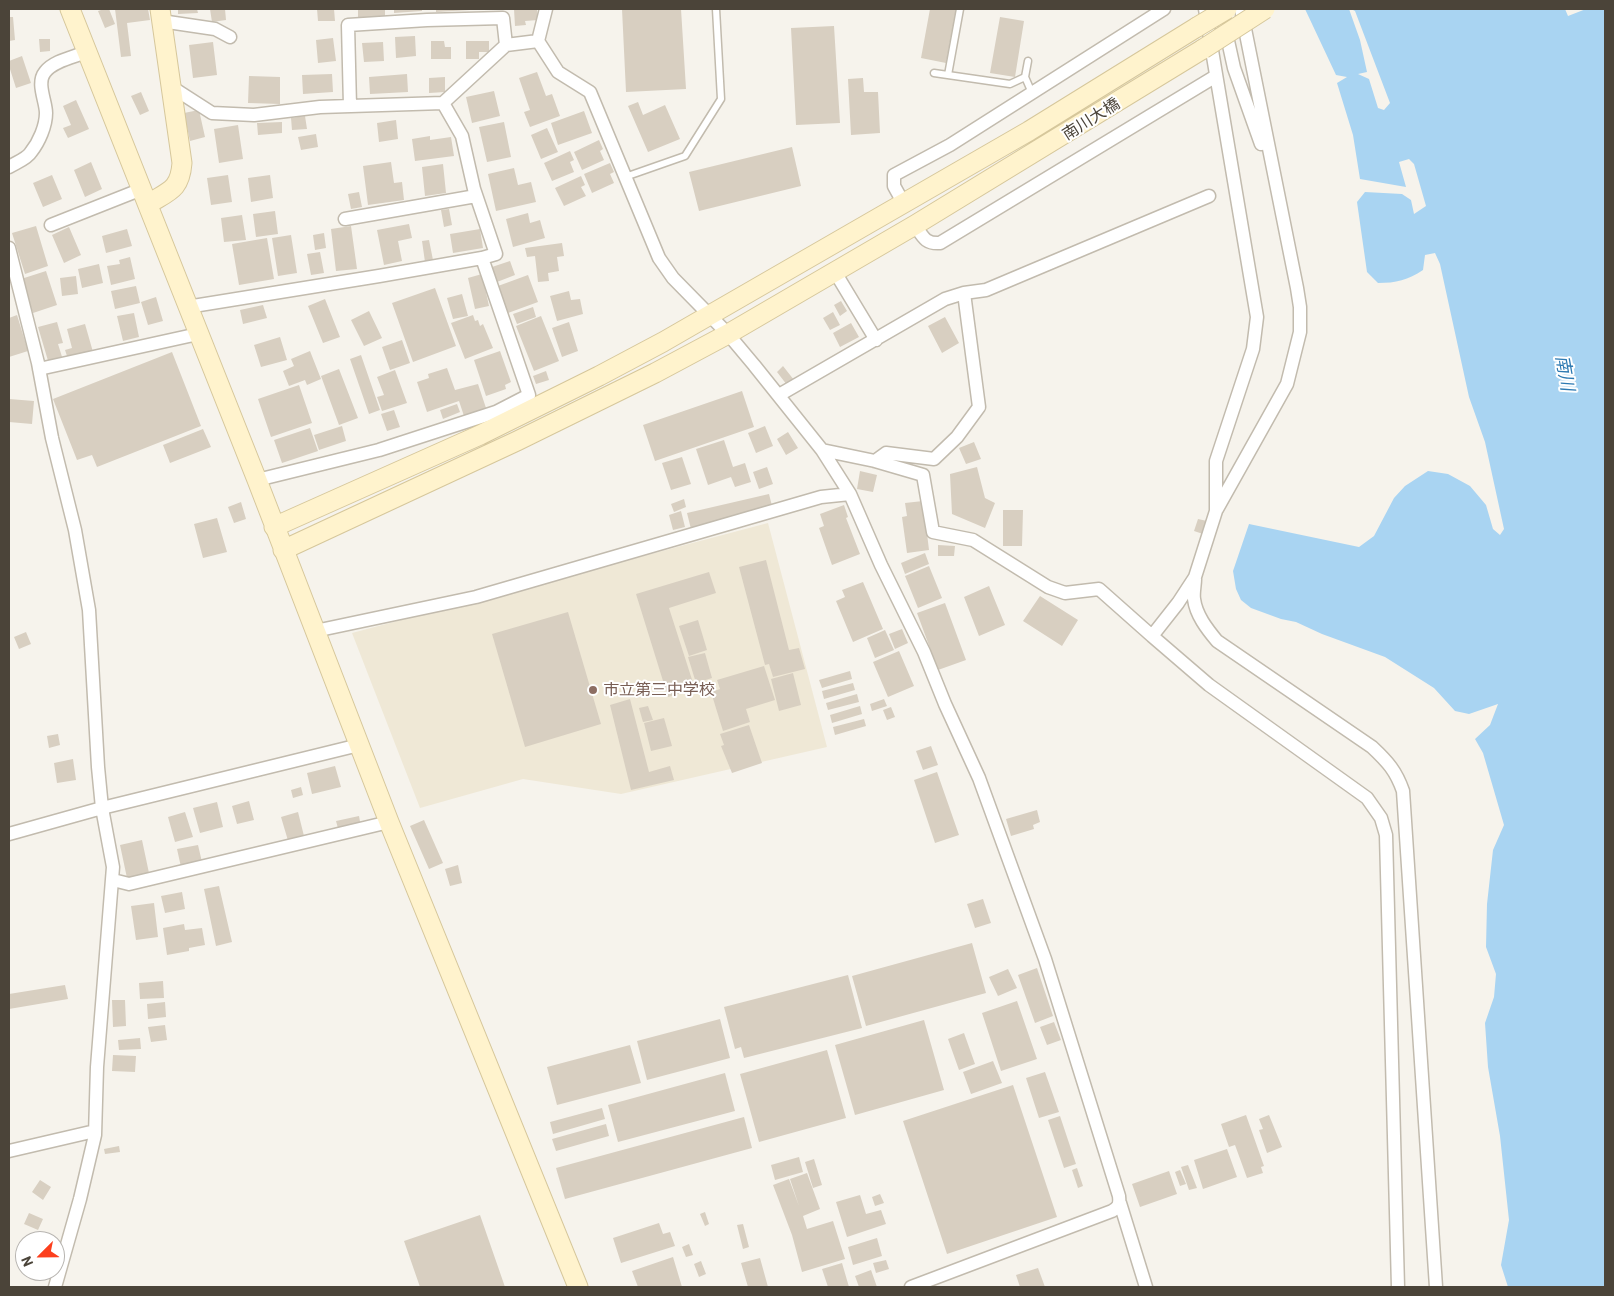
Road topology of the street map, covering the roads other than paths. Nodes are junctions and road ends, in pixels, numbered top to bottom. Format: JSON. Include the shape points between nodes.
{"nodes":[{"id":1,"x":70,"y":9,"type":"edge"},
{"id":2,"x":546,"y":9,"type":"edge"},
{"id":3,"x":716,"y":9,"type":"edge"},
{"id":4,"x":960,"y":9,"type":"edge"},
{"id":5,"x":1164,"y":9,"type":"edge"},
{"id":6,"x":1205,"y":9,"type":"edge"},
{"id":7,"x":1221,"y":9,"type":"edge"},
{"id":8,"x":1227,"y":9,"type":"edge"},
{"id":9,"x":1241,"y":9,"type":"edge"},
{"id":10,"x":1265,"y":9,"type":"edge"},
{"id":11,"x":161,"y":15,"type":"edge"},
{"id":12,"x":230,"y":37,"type":"dead end"},
{"id":13,"x":538,"y":41,"type":"junction"},
{"id":14,"x":506,"y":45,"type":"junction"},
{"id":15,"x":86,"y":52,"type":"junction"},
{"id":16,"x":1028,"y":61,"type":"dead end"},
{"id":17,"x":934,"y":73,"type":"dead end"},
{"id":18,"x":948,"y":75,"type":"junction"},
{"id":19,"x":1216,"y":76,"type":"junction"},
{"id":20,"x":1025,"y":77,"type":"junction"},
{"id":21,"x":170,"y":86,"type":"junction"},
{"id":22,"x":1032,"y":93,"type":"junction"},
{"id":23,"x":443,"y":103,"type":"junction"},
{"id":24,"x":350,"y":106,"type":"junction"},
{"id":25,"x":1270,"y":156,"type":"junction"},
{"id":26,"x":9,"y":167,"type":"edge"},
{"id":27,"x":625,"y":177,"type":"junction"},
{"id":28,"x":476,"y":196,"type":"junction"},
{"id":29,"x":1209,"y":196,"type":"dead end"},
{"id":30,"x":145,"y":197,"type":"junction"},
{"id":31,"x":904,"y":204,"type":"junction"},
{"id":32,"x":344,"y":219,"type":"dead end"},
{"id":33,"x":51,"y":225,"type":"dead end"},
{"id":34,"x":915,"y":225,"type":"junction"},
{"id":35,"x":9,"y":248,"type":"edge"},
{"id":36,"x":482,"y":258,"type":"junction"},
{"id":37,"x":834,"y":272,"type":"junction"},
{"id":38,"x":964,"y":293,"type":"junction"},
{"id":39,"x":187,"y":307,"type":"junction"},
{"id":40,"x":711,"y":316,"type":"junction"},
{"id":41,"x":198,"y":334,"type":"junction"},
{"id":42,"x":728,"y":334,"type":"junction"},
{"id":43,"x":876,"y":340,"type":"junction"},
{"id":44,"x":39,"y":369,"type":"junction"},
{"id":45,"x":779,"y":396,"type":"junction"},
{"id":46,"x":532,"y":401,"type":"junction"},
{"id":47,"x":479,"y":426,"type":"junction"},
{"id":48,"x":822,"y":450,"type":"junction"},
{"id":49,"x":875,"y":461,"type":"junction"},
{"id":50,"x":257,"y":480,"type":"junction"},
{"id":51,"x":850,"y":494,"type":"junction"},
{"id":52,"x":1216,"y":511,"type":"junction"},
{"id":53,"x":274,"y":527,"type":"junction"},
{"id":54,"x":283,"y":550,"type":"junction"},
{"id":55,"x":1196,"y":577,"type":"junction"},
{"id":56,"x":315,"y":631,"type":"junction"},
{"id":57,"x":1152,"y":636,"type":"junction"},
{"id":58,"x":359,"y":745,"type":"junction"},
{"id":59,"x":102,"y":808,"type":"junction"},
{"id":60,"x":389,"y":822,"type":"junction"},
{"id":61,"x":9,"y":834,"type":"edge"},
{"id":62,"x":113,"y":880,"type":"junction"},
{"id":63,"x":95,"y":1131,"type":"junction"},
{"id":64,"x":9,"y":1151,"type":"edge"},
{"id":65,"x":1120,"y":1203,"type":"junction"},
{"id":66,"x":55,"y":1287,"type":"edge"},
{"id":67,"x":578,"y":1287,"type":"edge"},
{"id":68,"x":911,"y":1287,"type":"edge"},
{"id":69,"x":1146,"y":1287,"type":"edge"},
{"id":70,"x":1398,"y":1287,"type":"edge"},
{"id":71,"x":1436,"y":1287,"type":"edge"}],
"edges":[{"from":1,"to":15,"type":"street"},
{"from":2,"to":13,"type":"street"},
{"from":3,"to":27,"type":"lane","via":[[721,99],[685,156]]},
{"from":4,"to":18,"type":"lane"},
{"from":5,"to":22,"type":"street"},
{"from":6,"to":19,"type":"street"},
{"from":7,"to":25,"type":"street","via":[[1234,68],[1260,142]]},
{"from":8,"to":31,"type":"street","bridge":true},
{"from":9,"to":25,"type":"street"},
{"from":10,"to":34,"type":"street","name":"南川大橋","bridge":true},
{"from":11,"to":12,"type":"street","via":[[215,29]]},
{"from":11,"to":21,"type":"street"},
{"from":13,"to":14,"type":"street"},
{"from":13,"to":27,"type":"street","via":[[558,72],[590,92]]},
{"from":14,"to":23,"type":"street"},
{"from":14,"to":24,"type":"street","via":[[503,18],[348,25]]},
{"from":15,"to":26,"type":"street","via":[[45,72],[42,78],[45,126],[31,154]]},
{"from":15,"to":30,"type":"street"},
{"from":16,"to":20,"type":"lane"},
{"from":17,"to":18,"type":"lane"},
{"from":18,"to":20,"type":"lane","via":[[1010,84]]},
{"from":19,"to":34,"type":"street","via":[[940,243],[925,240]]},
{"from":19,"to":52,"type":"street","via":[[1257,317],[1253,349],[1216,461]]},
{"from":20,"to":22,"type":"lane"},
{"from":21,"to":24,"type":"street","via":[[212,113],[254,115],[320,106]]},
{"from":21,"to":30,"type":"street","via":[[182,163],[179,182],[174,188]]},
{"from":22,"to":31,"type":"street","via":[[950,145],[894,175],[894,186]]},
{"from":23,"to":24,"type":"street"},
{"from":23,"to":28,"type":"street","via":[[462,136]]},
{"from":25,"to":52,"type":"street","via":[[1297,288],[1300,332],[1287,384]]},
{"from":27,"to":40,"type":"street","via":[[659,258],[673,278]]},
{"from":28,"to":32,"type":"street"},
{"from":28,"to":36,"type":"street","via":[[496,254]]},
{"from":29,"to":38,"type":"street","via":[[986,290]]},
{"from":30,"to":33,"type":"street"},
{"from":30,"to":39,"type":"street"},
{"from":31,"to":40,"type":"street"},
{"from":34,"to":37,"type":"street","name":"南川大橋"},
{"from":35,"to":44,"type":"street"},
{"from":36,"to":39,"type":"street"},
{"from":36,"to":46,"type":"street"},
{"from":37,"to":42,"type":"street","name":"南川大橋"},
{"from":37,"to":43,"type":"street"},
{"from":38,"to":43,"type":"street","via":[[945,299]]},
{"from":38,"to":49,"type":"street","via":[[979,407],[957,437],[934,459],[886,453]]},
{"from":39,"to":41,"type":"street"},
{"from":40,"to":42,"type":"street"},
{"from":40,"to":46,"type":"street","via":[[599,376]]},
{"from":41,"to":44,"type":"street"},
{"from":41,"to":50,"type":"street"},
{"from":42,"to":45,"type":"street"},
{"from":42,"to":54,"type":"street","name":"南川大橋","via":[[517,441]]},
{"from":43,"to":45,"type":"street"},
{"from":44,"to":59,"type":"street","via":[[75,530],[88,610]]},
{"from":45,"to":48,"type":"street"},
{"from":46,"to":47,"type":"street"},
{"from":47,"to":50,"type":"street"},
{"from":47,"to":53,"type":"street"},
{"from":48,"to":49,"type":"street"},
{"from":48,"to":51,"type":"street"},
{"from":49,"to":57,"type":"street","via":[[923,474],[933,532],[973,540],[1048,587],[1065,593],[1099,590]]},
{"from":50,"to":53,"type":"street"},
{"from":51,"to":56,"type":"street","via":[[821,497],[476,596]]},
{"from":51,"to":65,"type":"street","via":[[924,652],[1003,841],[1045,959]]},
{"from":52,"to":55,"type":"street"},
{"from":53,"to":54,"type":"street"},
{"from":54,"to":56,"type":"street"},
{"from":55,"to":57,"type":"street"},
{"from":55,"to":71,"type":"street","via":[[1194,599],[1206,628],[1217,641],[1372,747],[1390,764],[1404,791]]},
{"from":56,"to":58,"type":"street"},
{"from":57,"to":70,"type":"street","via":[[1209,685],[1367,798],[1382,818],[1386,835]]},
{"from":58,"to":59,"type":"street"},
{"from":58,"to":60,"type":"street"},
{"from":59,"to":61,"type":"street"},
{"from":59,"to":62,"type":"street"},
{"from":60,"to":62,"type":"street","via":[[129,884]]},
{"from":60,"to":67,"type":"street"},
{"from":62,"to":63,"type":"street","via":[[97,1067]]},
{"from":63,"to":64,"type":"street"},
{"from":63,"to":66,"type":"street"},
{"from":65,"to":68,"type":"street","via":[[1112,1211]]},
{"from":65,"to":69,"type":"street"}]}
